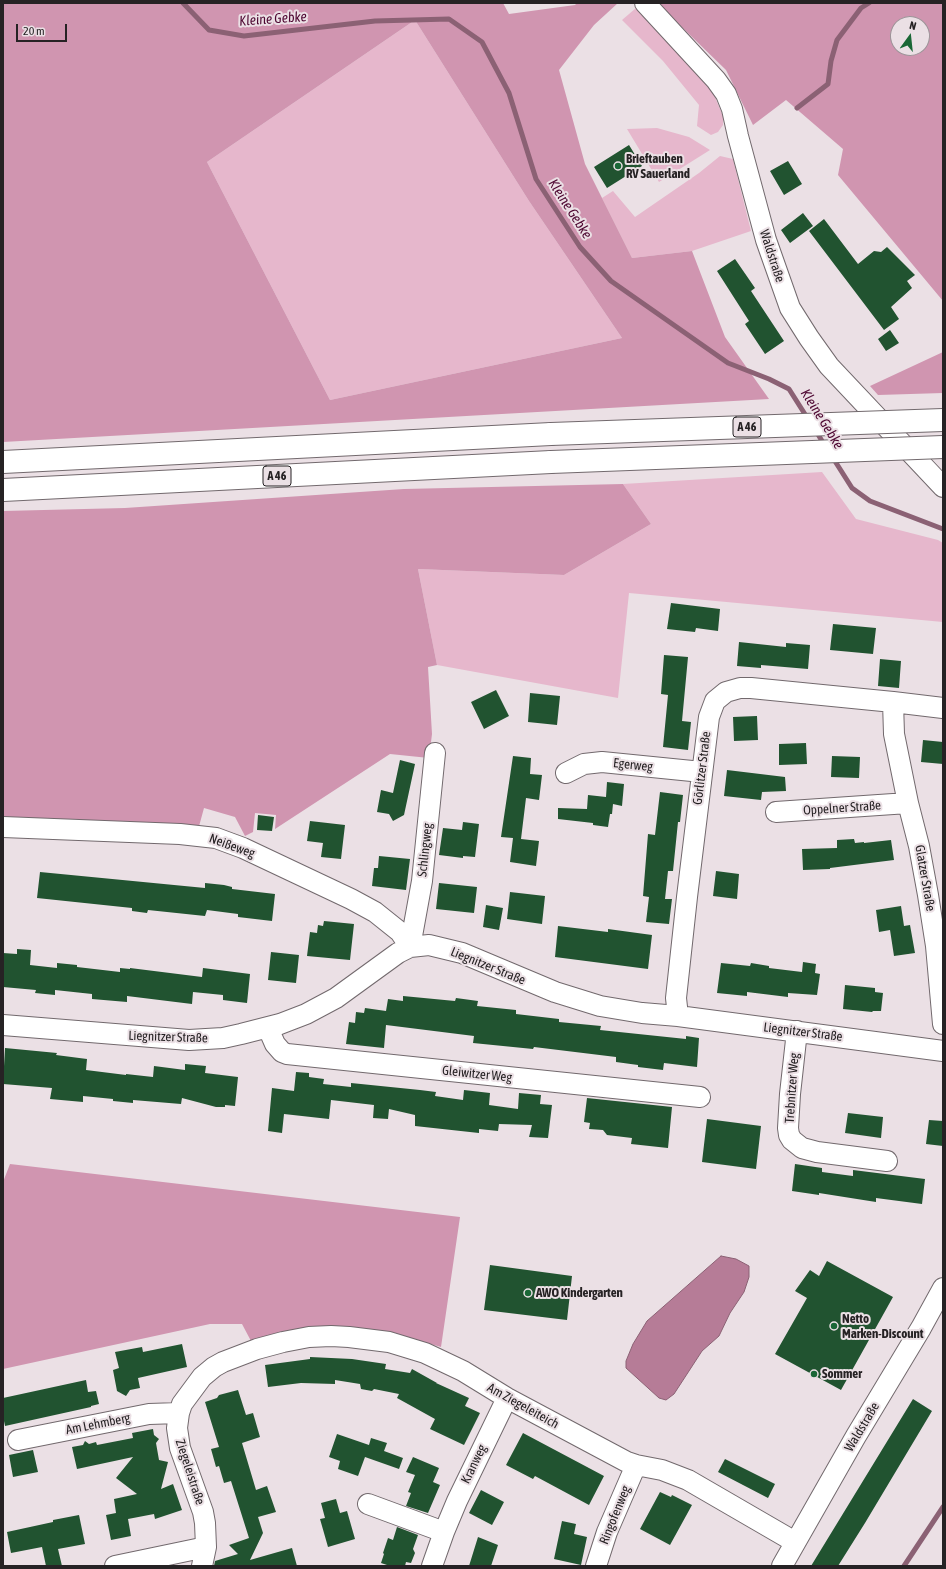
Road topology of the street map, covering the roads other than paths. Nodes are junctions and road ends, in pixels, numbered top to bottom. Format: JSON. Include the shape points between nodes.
{"nodes":[{"id":1,"x":646,"y":3,"type":"edge"},
{"id":2,"x":943,"y":420,"type":"edge"},
{"id":3,"x":943,"y":447,"type":"edge"},
{"id":4,"x":3,"y":462,"type":"edge"},
{"id":5,"x":943,"y":487,"type":"edge"},
{"id":6,"x":3,"y":490,"type":"edge"},
{"id":7,"x":893,"y":702,"type":"junction"},
{"id":8,"x":943,"y":708,"type":"edge"},
{"id":9,"x":435,"y":753,"type":"dead end"},
{"id":10,"x":702,"y":772,"type":"junction"},
{"id":11,"x":566,"y":773,"type":"dead end"},
{"id":12,"x":908,"y":803,"type":"junction"},
{"id":13,"x":776,"y":812,"type":"dead end"},
{"id":14,"x":3,"y":828,"type":"edge"},
{"id":15,"x":410,"y":947,"type":"junction"},
{"id":16,"x":678,"y":1016,"type":"junction"},
{"id":17,"x":943,"y":1024,"type":"edge"},
{"id":18,"x":3,"y":1025,"type":"edge"},
{"id":19,"x":268,"y":1028,"type":"junction"},
{"id":20,"x":797,"y":1032,"type":"junction"},
{"id":21,"x":943,"y":1051,"type":"edge"},
{"id":22,"x":700,"y":1097,"type":"dead end"},
{"id":23,"x":887,"y":1160,"type":"dead end"},
{"id":24,"x":943,"y":1288,"type":"edge"},
{"id":25,"x":236,"y":1358,"type":"joint"},
{"id":26,"x":507,"y":1398,"type":"junction"},
{"id":27,"x":178,"y":1413,"type":"junction"},
{"id":28,"x":18,"y":1440,"type":"dead end"},
{"id":29,"x":636,"y":1465,"type":"junction"},
{"id":30,"x":368,"y":1504,"type":"dead end"},
{"id":31,"x":444,"y":1532,"type":"junction"},
{"id":32,"x":795,"y":1542,"type":"junction"},
{"id":33,"x":204,"y":1557,"type":"edge"},
{"id":34,"x":115,"y":1566,"type":"edge"},
{"id":35,"x":432,"y":1566,"type":"edge"},
{"id":36,"x":596,"y":1566,"type":"edge"},
{"id":37,"x":782,"y":1566,"type":"edge"}],
"edges":[{"from":1,"to":5,"type":"street","name":"Waldstraße","via":[[726,94],[766,240],[790,308],[830,366]]},
{"from":2,"to":4,"type":"highway","number":"A 46","bridge":true,"via":[[551,434]]},
{"from":3,"to":6,"type":"highway","number":"A 46","bridge":true,"via":[[551,462]]},
{"from":7,"to":8,"type":"street","name":"Görlitzer Straße"},
{"from":7,"to":10,"type":"street","name":"Görlitzer Straße","via":[[751,688],[726,692],[715,701],[711,709]]},
{"from":7,"to":12,"type":"street","name":"Glatzer Straße","via":[[894,734]]},
{"from":9,"to":15,"type":"street","name":"Schlingweg","via":[[422,881]]},
{"from":10,"to":11,"type":"street","name":"Egerweg","via":[[602,762],[584,764]]},
{"from":10,"to":16,"type":"street","name":"Görlitzer Straße","via":[[676,998]]},
{"from":12,"to":13,"type":"street","name":"Oppelner Straße"},
{"from":12,"to":17,"type":"street","name":"Glatzer Straße","via":[[928,895],[936,946]]},
{"from":14,"to":15,"type":"street","name":"Neißeweg","via":[[216,838],[243,848],[375,912],[400,932]]},
{"from":15,"to":16,"type":"street","name":"Liegnitzer Straße","via":[[428,945],[451,950],[537,986],[587,1002],[642,1013]]},
{"from":15,"to":19,"type":"street","name":"Liegnitzer Straße","via":[[336,998],[293,1020]]},
{"from":16,"to":20,"type":"street","name":"Liegnitzer Straße"},
{"from":18,"to":19,"type":"street","name":"Liegnitzer Straße","via":[[189,1040],[223,1038]]},
{"from":19,"to":22,"type":"street","name":"Gleiwitzer Weg","via":[[275,1044],[287,1054]]},
{"from":20,"to":21,"type":"street","name":"Liegnitzer Straße"},
{"from":20,"to":23,"type":"street","name":"Trebnitzer Weg","via":[[789,1101],[788,1128],[792,1140],[802,1148],[817,1152]]},
{"from":24,"to":32,"type":"street","name":"Waldstraße"},
{"from":25,"to":26,"type":"street","name":"Am Ziegeleiteich","via":[[257,1349],[308,1337],[349,1336],[389,1342],[425,1353],[463,1371]]},
{"from":25,"to":27,"type":"street","name":"Ziegeleistraße","via":[[214,1367],[205,1374],[187,1396]]},
{"from":26,"to":29,"type":"street","name":"Am Ziegeleiteich"},
{"from":26,"to":31,"type":"street","name":"Kranweg"},
{"from":27,"to":28,"type":"street","name":"Am Lehmberg","via":[[149,1414]]},
{"from":27,"to":33,"type":"street","name":"Ziegeleistraße","via":[[180,1448],[203,1512]]},
{"from":29,"to":32,"type":"street","name":"Am Ziegeleiteich","via":[[662,1470],[688,1480]]},
{"from":29,"to":36,"type":"street","name":"Ringofenweg","via":[[609,1526]]},
{"from":30,"to":31,"type":"street"},
{"from":31,"to":35,"type":"street","name":"Kranweg"},
{"from":32,"to":37,"type":"street","name":"Waldstraße"},
{"from":33,"to":34,"type":"street"}]}
